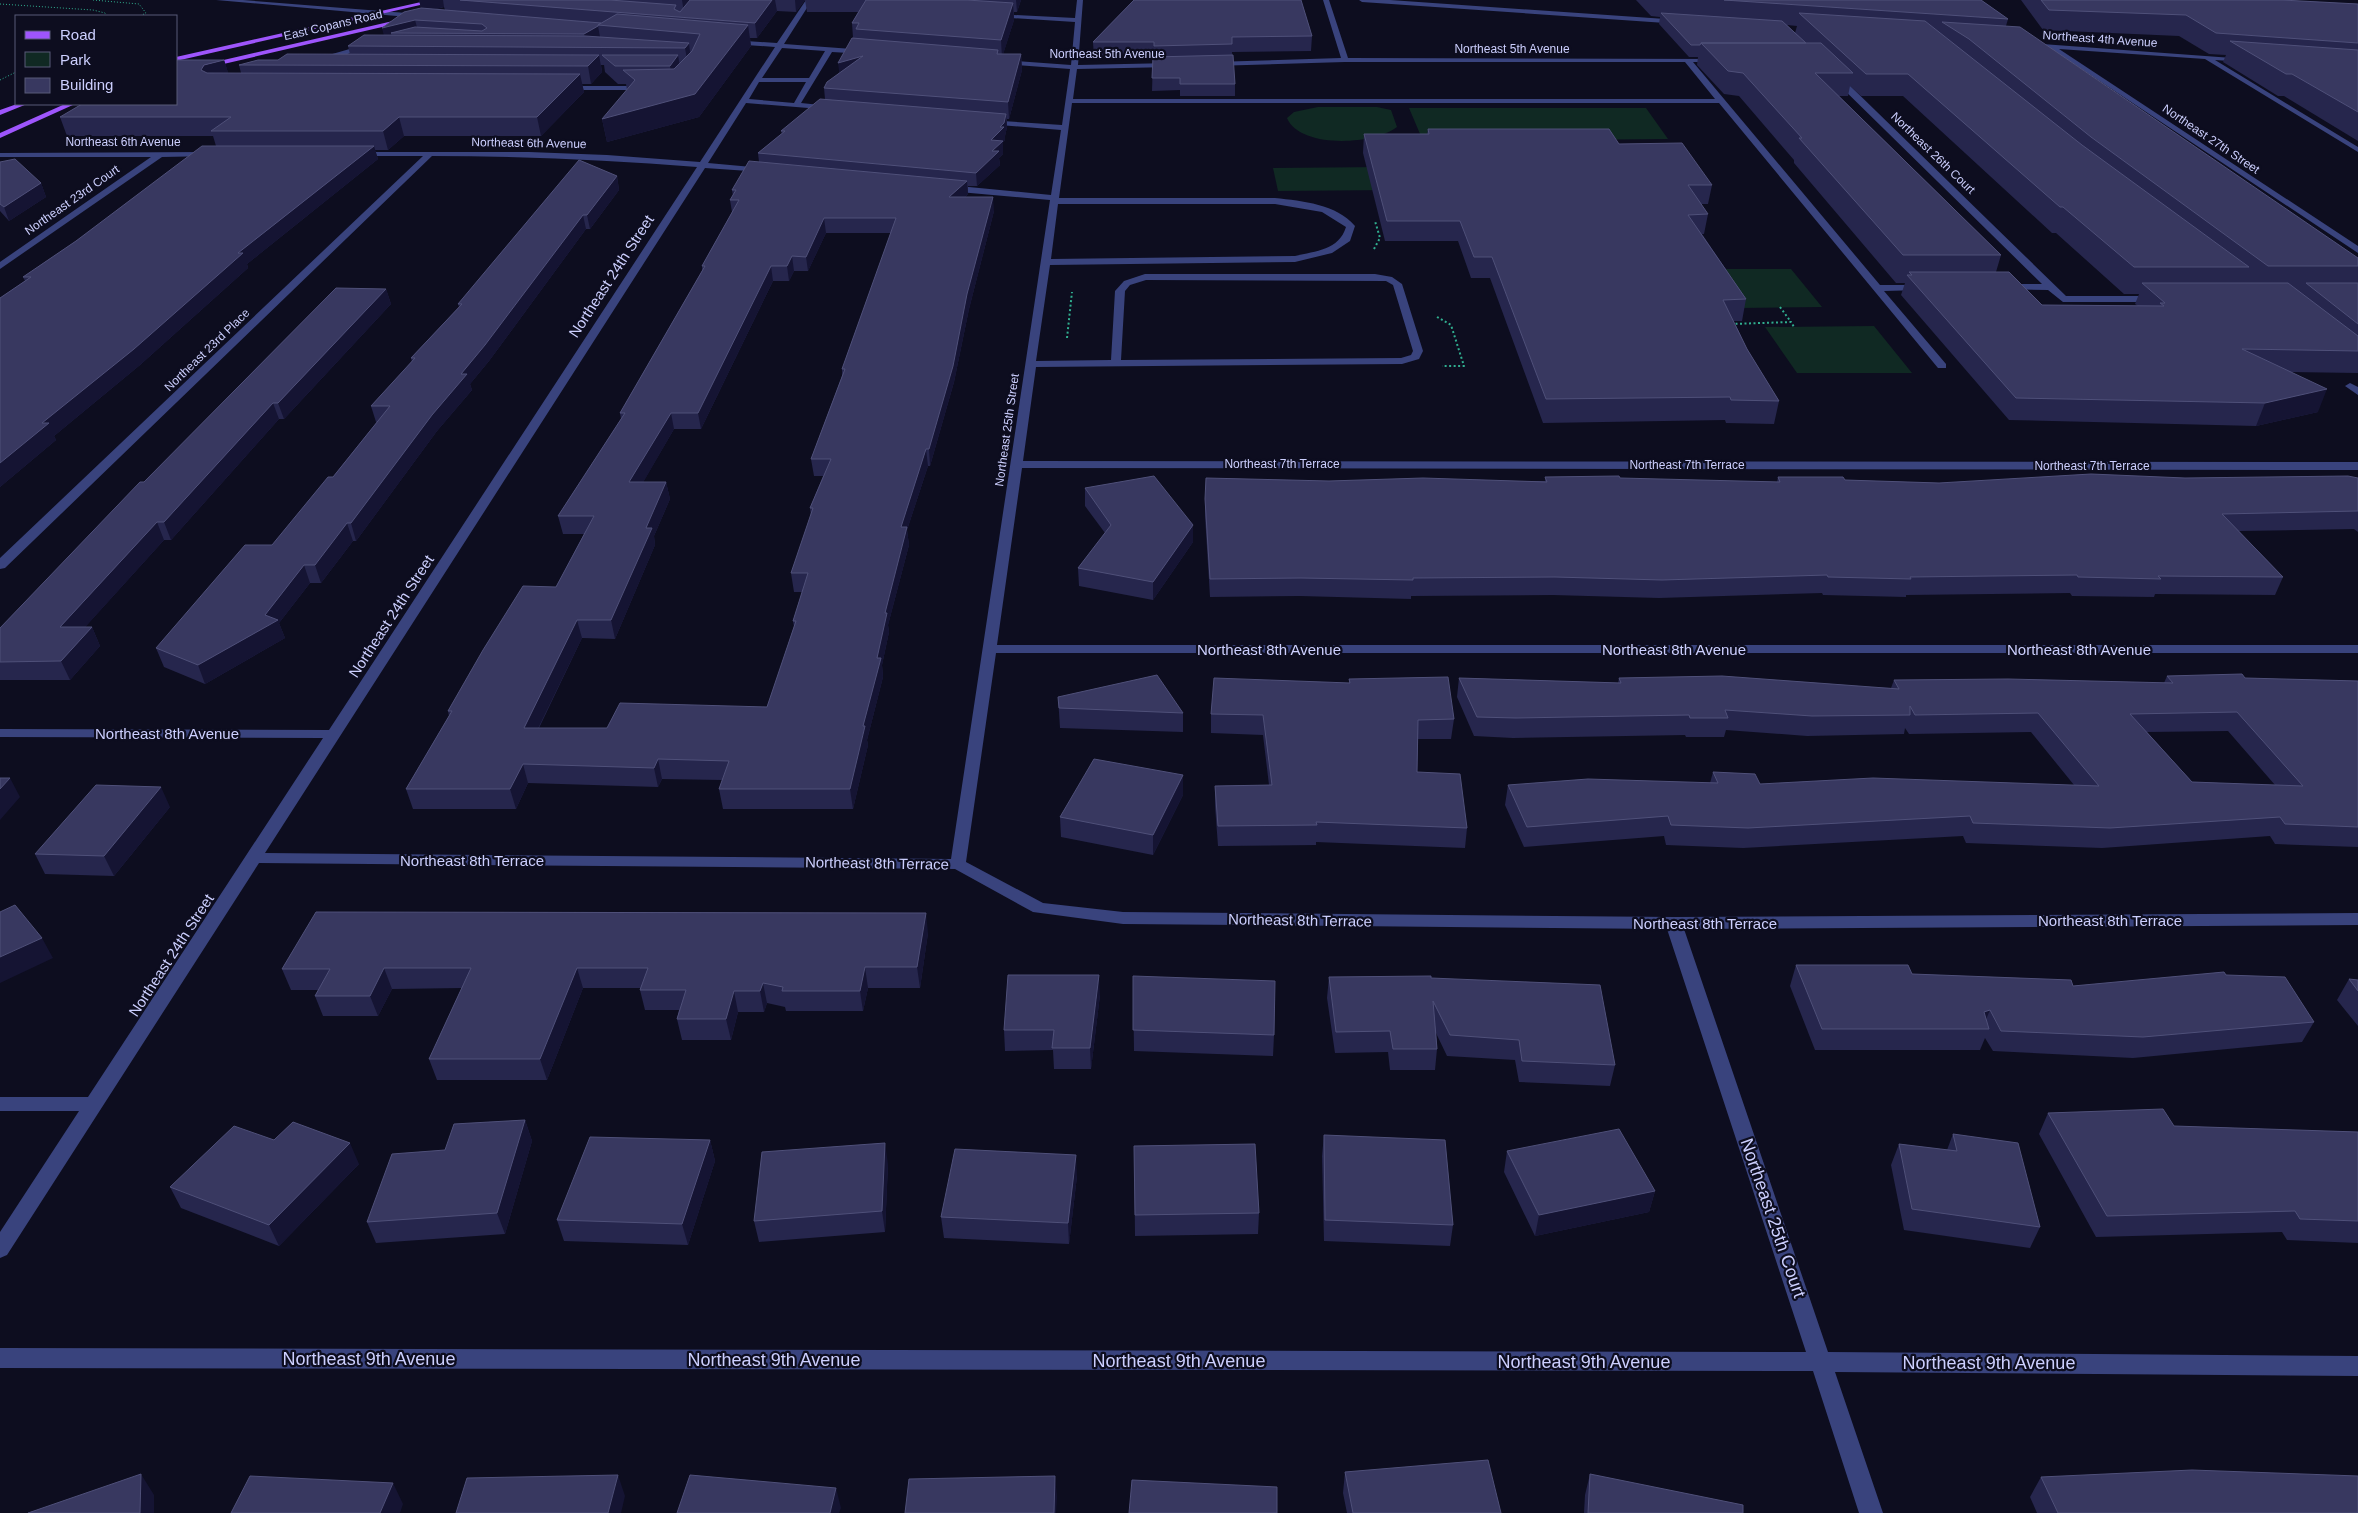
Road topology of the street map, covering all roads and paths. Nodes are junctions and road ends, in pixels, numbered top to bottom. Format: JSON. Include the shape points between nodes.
{"nodes":[{"id":1,"x":93,"y":0,"type":"edge"},
{"id":2,"x":218,"y":0,"type":"edge"},
{"id":3,"x":315,"y":0,"type":"edge"},
{"id":4,"x":439,"y":0,"type":"edge"},
{"id":5,"x":1080,"y":0,"type":"edge"},
{"id":6,"x":1326,"y":0,"type":"edge"},
{"id":7,"x":1362,"y":0,"type":"edge"},
{"id":8,"x":811,"y":1,"type":"edge"},
{"id":9,"x":0,"y":4,"type":"edge"},
{"id":10,"x":297,"y":6,"type":"junction"},
{"id":11,"x":382,"y":13,"type":"junction"},
{"id":12,"x":106,"y":15,"type":"edge"},
{"id":13,"x":142,"y":15,"type":"edge"},
{"id":14,"x":990,"y":15,"type":"edge"},
{"id":15,"x":424,"y":16,"type":"joint"},
{"id":16,"x":1078,"y":20,"type":"junction"},
{"id":17,"x":1685,"y":22,"type":"edge"},
{"id":18,"x":720,"y":41,"type":"edge"},
{"id":19,"x":2022,"y":45,"type":"edge"},
{"id":20,"x":379,"y":46,"type":"edge"},
{"id":21,"x":780,"y":46,"type":"junction"},
{"id":22,"x":2052,"y":47,"type":"junction"},
{"id":23,"x":830,"y":49,"type":"junction"},
{"id":24,"x":878,"y":53,"type":"edge"},
{"id":25,"x":2204,"y":57,"type":"junction"},
{"id":26,"x":178,"y":59,"type":"edge"},
{"id":27,"x":1345,"y":60,"type":"junction"},
{"id":28,"x":1687,"y":60,"type":"junction"},
{"id":29,"x":1725,"y":60,"type":"edge"},
{"id":30,"x":2252,"y":60,"type":"edge"},
{"id":31,"x":306,"y":62,"type":"edge"},
{"id":32,"x":996,"y":62,"type":"edge"},
{"id":33,"x":1181,"y":64,"type":"edge"},
{"id":34,"x":1200,"y":64,"type":"edge"},
{"id":35,"x":1074,"y":67,"type":"junction"},
{"id":36,"x":1826,"y":67,"type":"edge"},
{"id":37,"x":15,"y":72,"type":"edge"},
{"id":38,"x":178,"y":73,"type":"edge"},
{"id":39,"x":0,"y":80,"type":"edge"},
{"id":40,"x":758,"y":80,"type":"junction"},
{"id":41,"x":811,"y":80,"type":"junction"},
{"id":42,"x":557,"y":88,"type":"edge"},
{"id":43,"x":656,"y":88,"type":"edge"},
{"id":44,"x":744,"y":101,"type":"junction"},
{"id":45,"x":1069,"y":101,"type":"junction"},
{"id":46,"x":1721,"y":101,"type":"junction"},
{"id":47,"x":20,"y":105,"type":"edge"},
{"id":48,"x":69,"y":105,"type":"edge"},
{"id":49,"x":796,"y":105,"type":"junction"},
{"id":50,"x":841,"y":109,"type":"edge"},
{"id":51,"x":0,"y":113,"type":"edge"},
{"id":52,"x":977,"y":121,"type":"edge"},
{"id":53,"x":1065,"y":128,"type":"junction"},
{"id":54,"x":0,"y":136,"type":"edge"},
{"id":55,"x":2358,"y":150,"type":"edge"},
{"id":56,"x":159,"y":154,"type":"junction"},
{"id":57,"x":217,"y":154,"type":"edge"},
{"id":58,"x":343,"y":154,"type":"edge"},
{"id":59,"x":430,"y":154,"type":"junction"},
{"id":60,"x":0,"y":155,"type":"edge"},
{"id":61,"x":702,"y":165,"type":"junction"},
{"id":62,"x":769,"y":171,"type":"edge"},
{"id":63,"x":937,"y":187,"type":"edge"},
{"id":64,"x":1055,"y":200,"type":"junction"},
{"id":65,"x":2358,"y":250,"type":"edge"},
{"id":66,"x":1076,"y":261,"type":"junction"},
{"id":67,"x":1046,"y":262,"type":"junction"},
{"id":68,"x":0,"y":266,"type":"edge"},
{"id":69,"x":1935,"y":287,"type":"edge"},
{"id":70,"x":1993,"y":287,"type":"edge"},
{"id":71,"x":2051,"y":287,"type":"junction"},
{"id":72,"x":1876,"y":288,"type":"junction"},
{"id":73,"x":2168,"y":299,"type":"edge"},
{"id":74,"x":1780,"y":308,"type":"dead end"},
{"id":75,"x":1791,"y":322,"type":"junction"},
{"id":76,"x":1728,"y":325,"type":"edge"},
{"id":77,"x":1794,"y":327,"type":"dead end"},
{"id":78,"x":1116,"y":363,"type":"junction"},
{"id":79,"x":1031,"y":364,"type":"junction"},
{"id":80,"x":1064,"y":364,"type":"junction"},
{"id":81,"x":1942,"y":366,"type":"dead end"},
{"id":82,"x":1016,"y":464,"type":"junction"},
{"id":83,"x":2358,"y":466,"type":"edge"},
{"id":84,"x":0,"y":565,"type":"edge"},
{"id":85,"x":990,"y":649,"type":"junction"},
{"id":86,"x":2358,"y":649,"type":"edge"},
{"id":87,"x":0,"y":733,"type":"edge"},
{"id":88,"x":334,"y":734,"type":"junction"},
{"id":89,"x":254,"y":858,"type":"junction"},
{"id":90,"x":958,"y":864,"type":"junction"},
{"id":91,"x":2358,"y":919,"type":"edge"},
{"id":92,"x":1674,"y":923,"type":"junction"},
{"id":93,"x":0,"y":1104,"type":"edge"},
{"id":94,"x":94,"y":1104,"type":"junction"},
{"id":95,"x":0,"y":1248,"type":"edge"},
{"id":96,"x":0,"y":1358,"type":"edge"},
{"id":97,"x":1821,"y":1362,"type":"junction"},
{"id":98,"x":2358,"y":1366,"type":"edge"},
{"id":99,"x":1872,"y":1513,"type":"edge"}],
"edges":[{"from":1,"to":13,"type":"path","via":[[139,4],[146,13]]},
{"from":2,"to":10,"type":"street"},
{"from":3,"to":10,"type":"street"},
{"from":4,"to":11,"type":"main road","name":"East Copans Road"},
{"from":5,"to":16,"type":"street","name":"Northeast 25th Street"},
{"from":6,"to":27,"type":"street"},
{"from":7,"to":17,"type":"street"},
{"from":8,"to":21,"type":"street","name":"Northeast 24th Street"},
{"from":9,"to":12,"type":"path","via":[[84,8]]},
{"from":10,"to":11,"type":"street"},
{"from":11,"to":15,"type":"street"},
{"from":11,"to":26,"type":"main road","name":"East Copans Road"},
{"from":14,"to":16,"type":"street"},
{"from":15,"to":38,"type":"main road","name":"East Copans Road"},
{"from":16,"to":35,"type":"street","name":"Northeast 25th Street"},
{"from":18,"to":21,"type":"street"},
{"from":19,"to":22,"type":"street","name":"Northeast 4th Avenue"},
{"from":20,"to":31,"type":"street"},
{"from":21,"to":23,"type":"street"},
{"from":21,"to":40,"type":"street","name":"Northeast 24th Street"},
{"from":22,"to":25,"type":"street","name":"Northeast 4th Avenue"},
{"from":22,"to":65,"type":"street","name":"Northeast 27th Street"},
{"from":23,"to":24,"type":"street"},
{"from":23,"to":41,"type":"street"},
{"from":25,"to":30,"type":"street","name":"Northeast 4th Avenue"},
{"from":25,"to":55,"type":"street"},
{"from":27,"to":28,"type":"street","name":"Northeast 5th Avenue"},
{"from":27,"to":34,"type":"street","name":"Northeast 5th Avenue"},
{"from":28,"to":29,"type":"street","name":"Northeast 5th Avenue"},
{"from":28,"to":46,"type":"street"},
{"from":32,"to":35,"type":"street","name":"Northeast 5th Avenue"},
{"from":33,"to":35,"type":"street","name":"Northeast 5th Avenue"},
{"from":35,"to":45,"type":"street","name":"Northeast 25th Street"},
{"from":36,"to":71,"type":"street","name":"Northeast 26th Court"},
{"from":37,"to":39,"type":"path"},
{"from":40,"to":41,"type":"street"},
{"from":40,"to":44,"type":"street","name":"Northeast 24th Street"},
{"from":41,"to":49,"type":"street"},
{"from":42,"to":43,"type":"street"},
{"from":44,"to":49,"type":"street"},
{"from":44,"to":61,"type":"street","name":"Northeast 24th Street"},
{"from":45,"to":46,"type":"street"},
{"from":45,"to":53,"type":"street","name":"Northeast 25th Street"},
{"from":46,"to":72,"type":"street"},
{"from":47,"to":51,"type":"main road"},
{"from":48,"to":54,"type":"main road"},
{"from":49,"to":50,"type":"street"},
{"from":52,"to":53,"type":"street"},
{"from":53,"to":64,"type":"street","name":"Northeast 25th Street"},
{"from":56,"to":57,"type":"street","name":"Northeast 6th Avenue"},
{"from":56,"to":60,"type":"street","name":"Northeast 6th Avenue"},
{"from":56,"to":68,"type":"street","name":"Northeast 23rd Court"},
{"from":58,"to":59,"type":"street","name":"Northeast 6th Avenue"},
{"from":59,"to":61,"type":"street","name":"Northeast 6th Avenue","via":[[578,156]]},
{"from":59,"to":84,"type":"street","name":"Northeast 23rd Place"},
{"from":61,"to":62,"type":"street","name":"Northeast 6th Avenue"},
{"from":61,"to":88,"type":"street","name":"Northeast 24th Street"},
{"from":63,"to":64,"type":"street"},
{"from":64,"to":66,"type":"street","via":[[1310,204],[1338,214],[1351,226],[1347,239],[1329,251],[1295,259]]},
{"from":64,"to":67,"type":"street","name":"Northeast 25th Street"},
{"from":66,"to":67,"type":"street"},
{"from":66,"to":80,"type":"path"},
{"from":67,"to":79,"type":"street","name":"Northeast 25th Street"},
{"from":69,"to":72,"type":"street"},
{"from":70,"to":71,"type":"street"},
{"from":71,"to":73,"type":"street","name":"Northeast 26th Court","via":[[2063,299]]},
{"from":72,"to":81,"type":"street"},
{"from":74,"to":75,"type":"path"},
{"from":75,"to":76,"type":"path"},
{"from":75,"to":77,"type":"path"},
{"from":78,"to":78,"type":"street","via":[[1402,362],[1415,357],[1418,350],[1397,284],[1389,279],[1145,278],[1127,283],[1120,291]]},
{"from":78,"to":80,"type":"street"},
{"from":79,"to":80,"type":"street"},
{"from":79,"to":82,"type":"street","name":"Northeast 25th Street"},
{"from":82,"to":83,"type":"street","name":"Northeast 7th Terrace"},
{"from":82,"to":85,"type":"street","name":"Northeast 25th Street"},
{"from":85,"to":86,"type":"street","name":"Northeast 8th Avenue"},
{"from":85,"to":90,"type":"street","name":"Northeast 25th Street"},
{"from":87,"to":88,"type":"street","name":"Northeast 8th Avenue"},
{"from":88,"to":89,"type":"street","name":"Northeast 24th Street"},
{"from":89,"to":90,"type":"street","name":"Northeast 8th Terrace"},
{"from":89,"to":94,"type":"street","name":"Northeast 24th Street"},
{"from":90,"to":92,"type":"street","name":"Northeast 8th Terrace","via":[[1039,908],[1123,918]]},
{"from":91,"to":92,"type":"street","name":"Northeast 8th Terrace"},
{"from":92,"to":97,"type":"street","name":"Northeast 25th Court"},
{"from":93,"to":94,"type":"street"},
{"from":94,"to":95,"type":"street","name":"Northeast 24th Street"},
{"from":96,"to":97,"type":"street","name":"Northeast 9th Avenue"},
{"from":97,"to":98,"type":"street","name":"Northeast 9th Avenue"},
{"from":97,"to":99,"type":"street","name":"Northeast 25th Court"}]}
